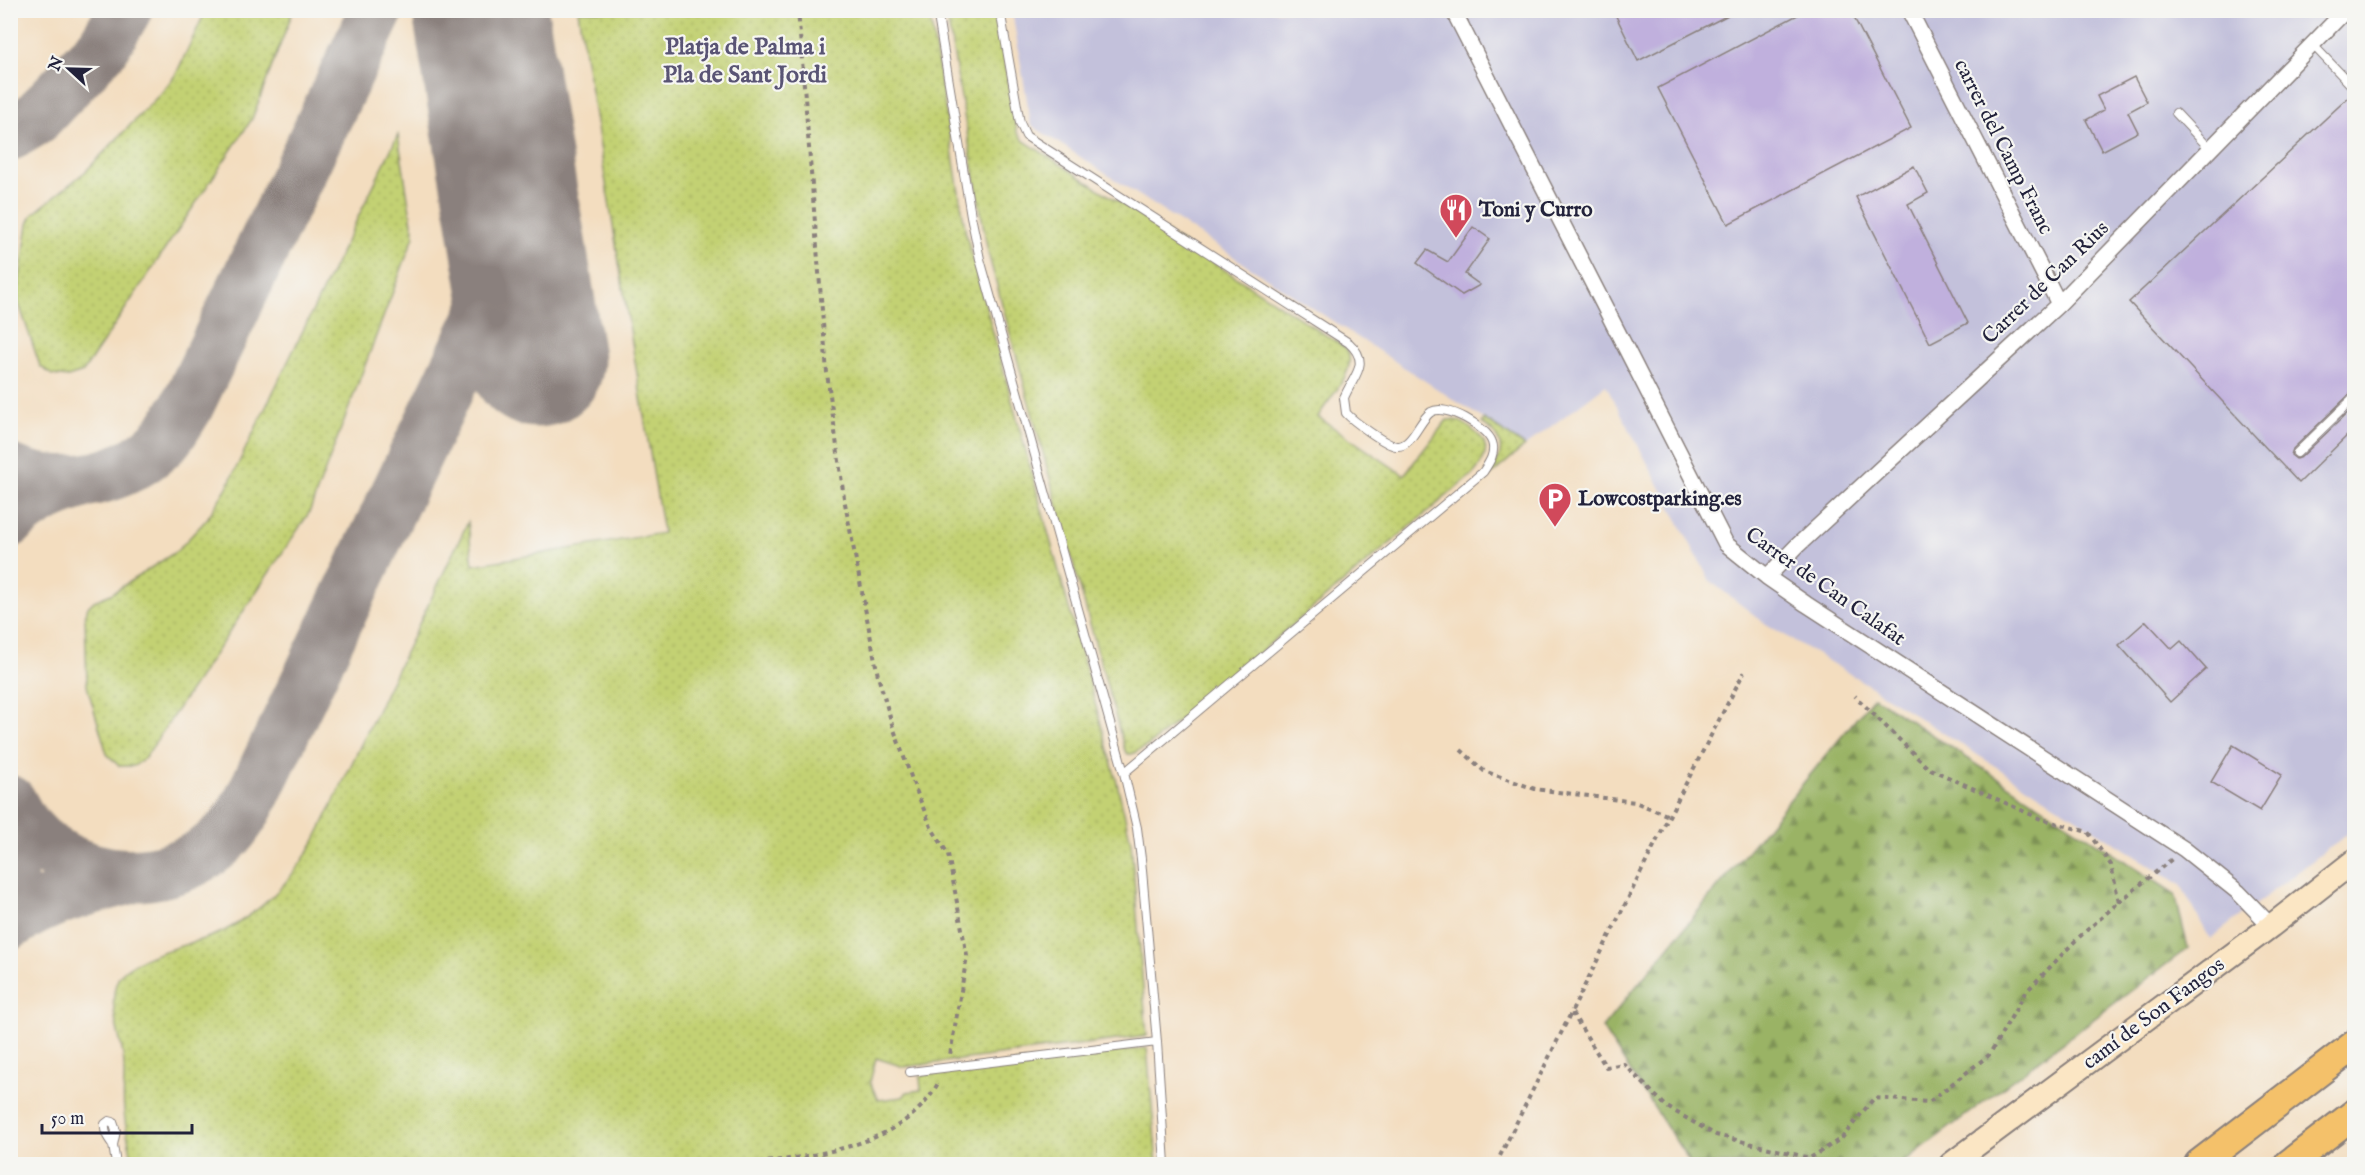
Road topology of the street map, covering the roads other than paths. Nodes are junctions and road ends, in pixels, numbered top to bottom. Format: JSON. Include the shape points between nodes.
{"nodes":[{"id":1,"x":937,"y":10,"type":"edge"},
{"id":2,"x":1000,"y":10,"type":"edge"},
{"id":3,"x":1453,"y":10,"type":"edge"},
{"id":4,"x":1909,"y":10,"type":"edge"},
{"id":5,"x":2346,"y":10,"type":"edge"},
{"id":6,"x":2313,"y":45,"type":"junction"},
{"id":7,"x":2355,"y":88,"type":"edge"},
{"id":8,"x":2176,"y":113,"type":"dead end"},
{"id":9,"x":2211,"y":150,"type":"junction"},
{"id":10,"x":2059,"y":304,"type":"junction"},
{"id":11,"x":2355,"y":398,"type":"edge"},
{"id":12,"x":2296,"y":453,"type":"dead end"},
{"id":13,"x":1767,"y":578,"type":"junction"},
{"id":14,"x":1124,"y":773,"type":"junction"},
{"id":15,"x":2355,"y":861,"type":"edge"},
{"id":16,"x":2271,"y":926,"type":"junction"},
{"id":17,"x":2355,"y":1023,"type":"edge"},
{"id":18,"x":1156,"y":1042,"type":"junction"},
{"id":19,"x":2355,"y":1045,"type":"edge"},
{"id":20,"x":910,"y":1072,"type":"dead end"},
{"id":21,"x":2276,"y":1104,"type":"junction"},
{"id":22,"x":2355,"y":1114,"type":"edge"},
{"id":23,"x":2355,"y":1135,"type":"edge"},
{"id":24,"x":113,"y":1145,"type":"dead end"},
{"id":25,"x":2291,"y":1163,"type":"edge"},
{"id":26,"x":117,"y":1164,"type":"edge"},
{"id":27,"x":1165,"y":1164,"type":"edge"},
{"id":28,"x":1951,"y":1164,"type":"edge"},
{"id":29,"x":2199,"y":1164,"type":"edge"}],
"edges":[{"from":1,"to":14,"type":"lane","via":[[980,258]]},
{"from":2,"to":14,"type":"lane","via":[[1020,123],[1026,136],[1349,343],[1357,351],[1360,363],[1344,398],[1346,413],[1391,445],[1406,443],[1425,417],[1442,409],[1483,430],[1493,446],[1483,472]]},
{"from":3,"to":13,"type":"street","name":"Carrer de Can Calafat","via":[[1726,544]]},
{"from":4,"to":10,"type":"street","name":"carrer del Camp Franc"},
{"from":5,"to":6,"type":"street","name":"Carrer de Can Rius"},
{"from":6,"to":7,"type":"lane"},
{"from":6,"to":9,"type":"street","name":"Carrer de Can Rius"},
{"from":8,"to":9,"type":"lane"},
{"from":9,"to":10,"type":"street","name":"Carrer de Can Rius"},
{"from":10,"to":13,"type":"street","name":"Carrer de Can Rius"},
{"from":11,"to":12,"type":"lane"},
{"from":13,"to":16,"type":"street","name":"Carrer de Can Calafat","via":[[2184,849],[2238,892]]},
{"from":14,"to":18,"type":"lane","via":[[1141,859]]},
{"from":15,"to":16,"type":"street","name":"camí de Son Fangos"},
{"from":16,"to":28,"type":"street","name":"camí de Son Fangos"},
{"from":17,"to":21,"type":"highway","via":[[2330,1042]]},
{"from":18,"to":20,"type":"lane"},
{"from":18,"to":27,"type":"lane"},
{"from":19,"to":21,"type":"highway"},
{"from":21,"to":29,"type":"highway"},
{"from":22,"to":25,"type":"highway"},
{"from":23,"to":25,"type":"highway"},
{"from":24,"to":26,"type":"lane"}]}
